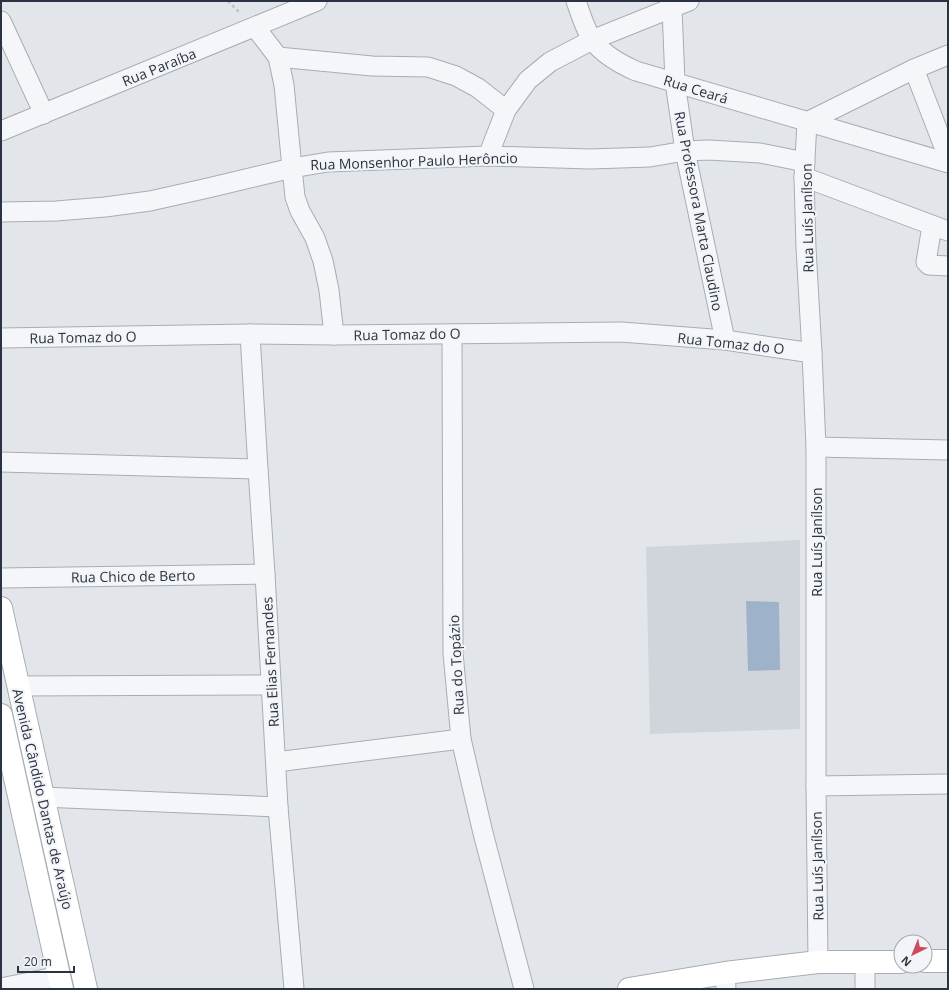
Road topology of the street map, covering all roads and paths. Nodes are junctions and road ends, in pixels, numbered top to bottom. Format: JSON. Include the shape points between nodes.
{"nodes":[{"id":1,"x":316,"y":1,"type":"edge"},
{"id":2,"x":576,"y":1,"type":"edge"},
{"id":3,"x":681,"y":4,"type":"edge"},
{"id":4,"x":1,"y":21,"type":"edge"},
{"id":5,"x":255,"y":27,"type":"junction"},
{"id":6,"x":592,"y":40,"type":"junction"},
{"id":7,"x":948,"y":55,"type":"edge"},
{"id":8,"x":278,"y":57,"type":"junction"},
{"id":9,"x":914,"y":69,"type":"junction"},
{"id":10,"x":675,"y":82,"type":"junction"},
{"id":11,"x":506,"y":110,"type":"junction"},
{"id":12,"x":44,"y":114,"type":"junction"},
{"id":13,"x":807,"y":122,"type":"junction"},
{"id":14,"x":1,"y":131,"type":"edge"},
{"id":15,"x":685,"y":151,"type":"junction"},
{"id":16,"x":488,"y":156,"type":"junction"},
{"id":17,"x":948,"y":157,"type":"edge"},
{"id":18,"x":948,"y":163,"type":"edge"},
{"id":19,"x":292,"y":168,"type":"junction"},
{"id":20,"x":805,"y":169,"type":"junction"},
{"id":21,"x":1,"y":212,"type":"edge"},
{"id":22,"x":940,"y":228,"type":"edge"},
{"id":23,"x":948,"y":266,"type":"edge"},
{"id":24,"x":250,"y":334,"type":"junction"},
{"id":25,"x":452,"y":334,"type":"junction"},
{"id":26,"x":334,"y":335,"type":"junction"},
{"id":27,"x":1,"y":338,"type":"edge"},
{"id":28,"x":725,"y":340,"type":"junction"},
{"id":29,"x":812,"y":353,"type":"junction"},
{"id":30,"x":816,"y":447,"type":"junction"},
{"id":31,"x":948,"y":450,"type":"edge"},
{"id":32,"x":1,"y":462,"type":"edge"},
{"id":33,"x":258,"y":469,"type":"junction"},
{"id":34,"x":265,"y":574,"type":"junction"},
{"id":35,"x":1,"y":578,"type":"edge"},
{"id":36,"x":1,"y":608,"type":"edge"},
{"id":37,"x":271,"y":685,"type":"junction"},
{"id":38,"x":17,"y":686,"type":"junction"},
{"id":39,"x":1,"y":715,"type":"edge"},
{"id":40,"x":461,"y":739,"type":"junction"},
{"id":41,"x":276,"y":762,"type":"junction"},
{"id":42,"x":948,"y":784,"type":"edge"},
{"id":43,"x":816,"y":786,"type":"junction"},
{"id":44,"x":42,"y":797,"type":"junction"},
{"id":45,"x":278,"y":807,"type":"junction"},
{"id":46,"x":933,"y":961,"type":"edge"},
{"id":47,"x":948,"y":961,"type":"edge"},
{"id":48,"x":818,"y":962,"type":"junction"},
{"id":49,"x":865,"y":962,"type":"junction"},
{"id":50,"x":893,"y":962,"type":"edge"},
{"id":51,"x":725,"y":981,"type":"edge"},
{"id":52,"x":61,"y":983,"type":"edge"},
{"id":53,"x":1,"y":988,"type":"edge"},
{"id":54,"x":86,"y":989,"type":"edge"},
{"id":55,"x":294,"y":989,"type":"edge"},
{"id":56,"x":524,"y":989,"type":"edge"},
{"id":57,"x":628,"y":989,"type":"edge"},
{"id":58,"x":865,"y":989,"type":"edge"}],
"edges":[{"from":1,"to":5,"type":"street","name":"Rua Paraíba"},
{"from":2,"to":6,"type":"street"},
{"from":3,"to":6,"type":"street"},
{"from":3,"to":10,"type":"street","name":"Rua Professora Marta Claudino"},
{"from":4,"to":12,"type":"street"},
{"from":5,"to":8,"type":"street"},
{"from":5,"to":12,"type":"street","name":"Rua Paraíba"},
{"from":6,"to":10,"type":"street","name":"Rua Ceará","via":[[622,65]]},
{"from":6,"to":11,"type":"street","via":[[550,62],[528,80]]},
{"from":7,"to":9,"type":"street"},
{"from":8,"to":11,"type":"street","via":[[372,66],[428,66],[473,85]]},
{"from":8,"to":19,"type":"street","via":[[284,85]]},
{"from":9,"to":13,"type":"street"},
{"from":9,"to":17,"type":"street"},
{"from":10,"to":13,"type":"street","name":"Rua Ceará"},
{"from":10,"to":15,"type":"street","name":"Rua Professora Marta Claudino"},
{"from":11,"to":16,"type":"street"},
{"from":12,"to":14,"type":"street","name":"Rua Paraíba"},
{"from":13,"to":18,"type":"street","name":"Rua Ceará"},
{"from":13,"to":20,"type":"street","name":"Rua Luís Janílson"},
{"from":15,"to":16,"type":"street","name":"Rua Monsenhor Paulo Herôncio","via":[[650,156],[590,159]]},
{"from":15,"to":20,"type":"street","name":"Rua Monsenhor Paulo Herôncio","via":[[760,153]]},
{"from":15,"to":28,"type":"street","name":"Rua Professora Marta Claudino"},
{"from":16,"to":19,"type":"street","name":"Rua Monsenhor Paulo Herôncio","via":[[328,162]]},
{"from":19,"to":21,"type":"street","name":"Rua Monsenhor Paulo Herôncio","via":[[150,201],[84,209]]},
{"from":19,"to":26,"type":"street","via":[[295,197],[323,260]]},
{"from":20,"to":22,"type":"street","name":"Rua Monsenhor Paulo Herôncio"},
{"from":20,"to":29,"type":"street","name":"Rua Luís Janílson","via":[[806,248]]},
{"from":22,"to":23,"type":"street","via":[[926,262]]},
{"from":24,"to":26,"type":"street","name":"Rua Tomaz do O"},
{"from":24,"to":27,"type":"street","name":"Rua Tomaz do O"},
{"from":24,"to":33,"type":"street","name":"Rua Elias Fernandes"},
{"from":25,"to":26,"type":"street","name":"Rua Tomaz do O"},
{"from":25,"to":28,"type":"street","name":"Rua Tomaz do O","via":[[621,332]]},
{"from":25,"to":40,"type":"street","name":"Rua do Topázio","via":[[453,652]]},
{"from":28,"to":29,"type":"street","name":"Rua Tomaz do O"},
{"from":29,"to":30,"type":"street","name":"Rua Luís Janílson"},
{"from":30,"to":31,"type":"street"},
{"from":30,"to":43,"type":"street","name":"Rua Luís Janílson"},
{"from":32,"to":33,"type":"street"},
{"from":33,"to":34,"type":"street","name":"Rua Elias Fernandes"},
{"from":34,"to":35,"type":"street","name":"Rua Chico de Berto"},
{"from":34,"to":37,"type":"street","name":"Rua Elias Fernandes"},
{"from":36,"to":38,"type":"main road","name":"Avenida Cândido Dantas de Araújo"},
{"from":37,"to":38,"type":"street"},
{"from":37,"to":41,"type":"street","name":"Rua Elias Fernandes"},
{"from":38,"to":44,"type":"main road","name":"Avenida Cândido Dantas de Araújo"},
{"from":39,"to":52,"type":"main road","name":"Avenida Cândido Dantas de Araújo"},
{"from":40,"to":41,"type":"street"},
{"from":40,"to":56,"type":"street","name":"Rua do Topázio"},
{"from":41,"to":45,"type":"street","name":"Rua Elias Fernandes"},
{"from":42,"to":43,"type":"street"},
{"from":43,"to":48,"type":"street","name":"Rua Luís Janílson"},
{"from":44,"to":45,"type":"street"},
{"from":44,"to":54,"type":"main road","name":"Avenida Cândido Dantas de Araújo"},
{"from":45,"to":55,"type":"street","name":"Rua Elias Fernandes"},
{"from":46,"to":47,"type":"main road"},
{"from":48,"to":49,"type":"main road"},
{"from":48,"to":51,"type":"main road"},
{"from":49,"to":50,"type":"main road"},
{"from":49,"to":58,"type":"street"},
{"from":51,"to":57,"type":"main road"},
{"from":52,"to":53,"type":"street"}]}
